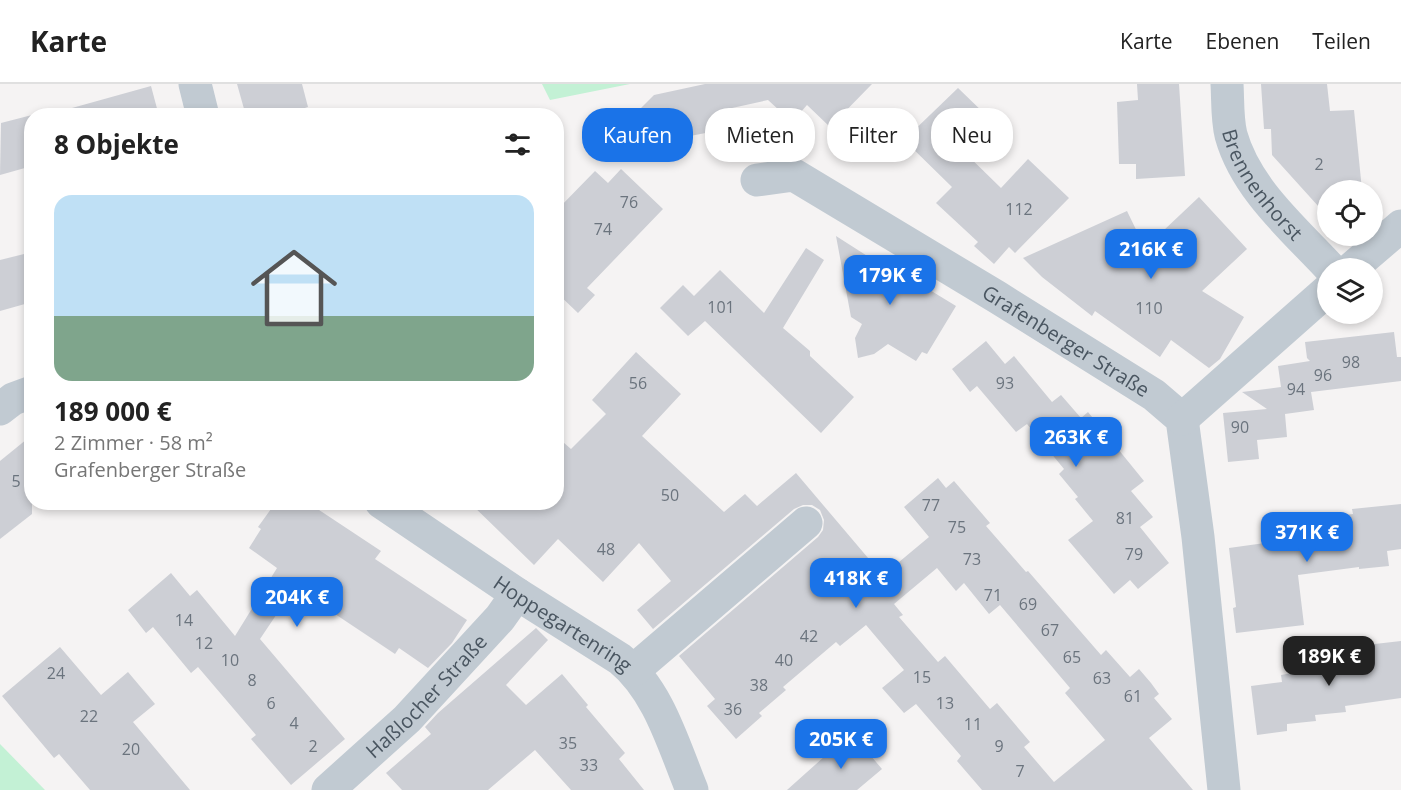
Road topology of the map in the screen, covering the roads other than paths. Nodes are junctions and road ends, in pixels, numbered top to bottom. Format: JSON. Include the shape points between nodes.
{"nodes":[{"id":1,"x":195,"y":84,"type":"edge"},
{"id":2,"x":1227,"y":84,"type":"edge"},
{"id":3,"x":201,"y":108,"type":"edge"},
{"id":4,"x":758,"y":180,"type":"dead end"},
{"id":5,"x":1401,"y":226,"type":"edge"},
{"id":6,"x":1321,"y":258,"type":"edge"},
{"id":7,"x":1364,"y":258,"type":"edge"},
{"id":8,"x":1317,"y":300,"type":"edge"},
{"id":9,"x":24,"y":395,"type":"edge"},
{"id":10,"x":0,"y":408,"type":"edge"},
{"id":11,"x":1182,"y":419,"type":"junction"},
{"id":12,"x":393,"y":510,"type":"edge"},
{"id":13,"x":806,"y":523,"type":"dead end"},
{"id":14,"x":517,"y":594,"type":"junction"},
{"id":15,"x":634,"y":670,"type":"junction"},
{"id":16,"x":328,"y":790,"type":"edge"},
{"id":17,"x":692,"y":790,"type":"edge"},
{"id":18,"x":1224,"y":790,"type":"edge"}],
"edges":[{"from":1,"to":3,"type":"street"},
{"from":2,"to":6,"type":"street","name":"Brennenhorst","via":[[1230,134],[1242,166],[1262,194]]},
{"from":4,"to":11,"type":"street","name":"Grafenberger Straße","via":[[794,175],[1154,395]]},
{"from":5,"to":7,"type":"street"},
{"from":8,"to":11,"type":"street"},
{"from":9,"to":10,"type":"street"},
{"from":11,"to":18,"type":"street"},
{"from":12,"to":14,"type":"street","name":"Hoppegartenring"},
{"from":13,"to":15,"type":"street"},
{"from":14,"to":15,"type":"street","name":"Hoppegartenring"},
{"from":14,"to":16,"type":"street","name":"Haßlocher Straße","via":[[500,618],[407,719]]},
{"from":15,"to":17,"type":"street","name":"Hoppegartenring","via":[[652,694]]}]}
